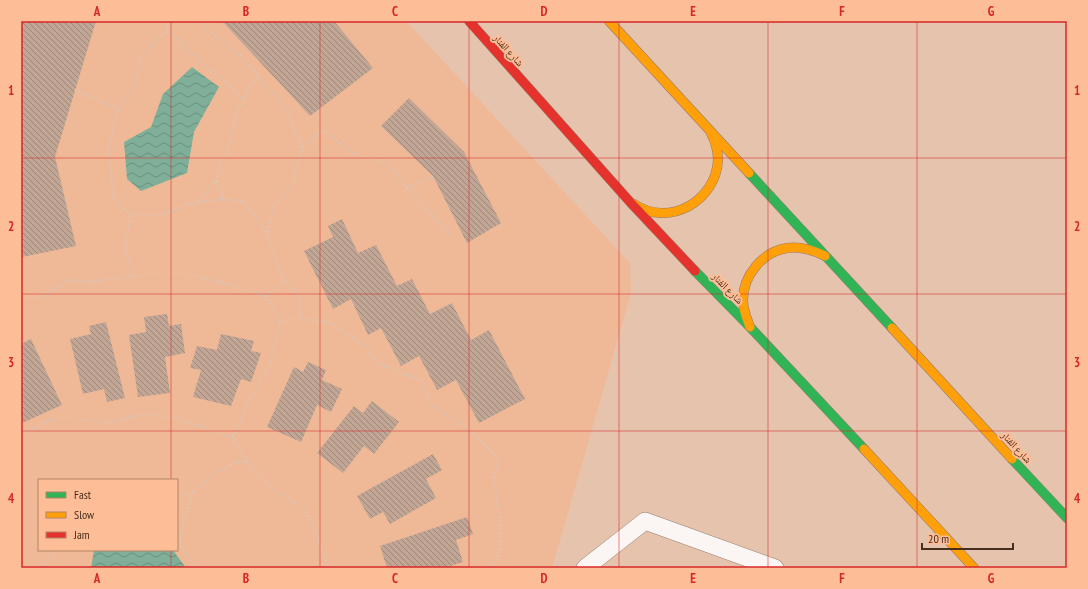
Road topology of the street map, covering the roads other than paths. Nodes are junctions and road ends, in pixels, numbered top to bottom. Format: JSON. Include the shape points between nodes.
{"nodes":[{"id":1,"x":469,"y":21,"type":"edge"},
{"id":2,"x":609,"y":21,"type":"edge"},
{"id":3,"x":711,"y":132,"type":"junction"},
{"id":4,"x":631,"y":203,"type":"junction"},
{"id":5,"x":826,"y":257,"type":"junction"},
{"id":6,"x":750,"y":327,"type":"junction"},
{"id":7,"x":1067,"y":518,"type":"edge"},
{"id":8,"x":585,"y":568,"type":"edge"},
{"id":9,"x":775,"y":568,"type":"edge"},
{"id":10,"x":974,"y":568,"type":"edge"}],
"edges":[{"from":1,"to":4,"type":"main road","name":"شارع الفنار"},
{"from":2,"to":3,"type":"main road","name":"شارع الفنار"},
{"from":3,"to":4,"type":"main road","via":[[717,146],[716,175],[709,189],[699,200],[673,213],[644,210]]},
{"from":3,"to":5,"type":"main road","name":"شارع الفنار"},
{"from":4,"to":6,"type":"main road","name":"شارع الفنار"},
{"from":5,"to":6,"type":"main road","via":[[813,250],[785,248],[760,262],[751,272],[745,286],[743,300]]},
{"from":5,"to":7,"type":"main road","name":"شارع الفنار"},
{"from":6,"to":10,"type":"main road","name":"شارع الفنار"},
{"from":8,"to":9,"type":"lane","via":[[645,521]]}]}
